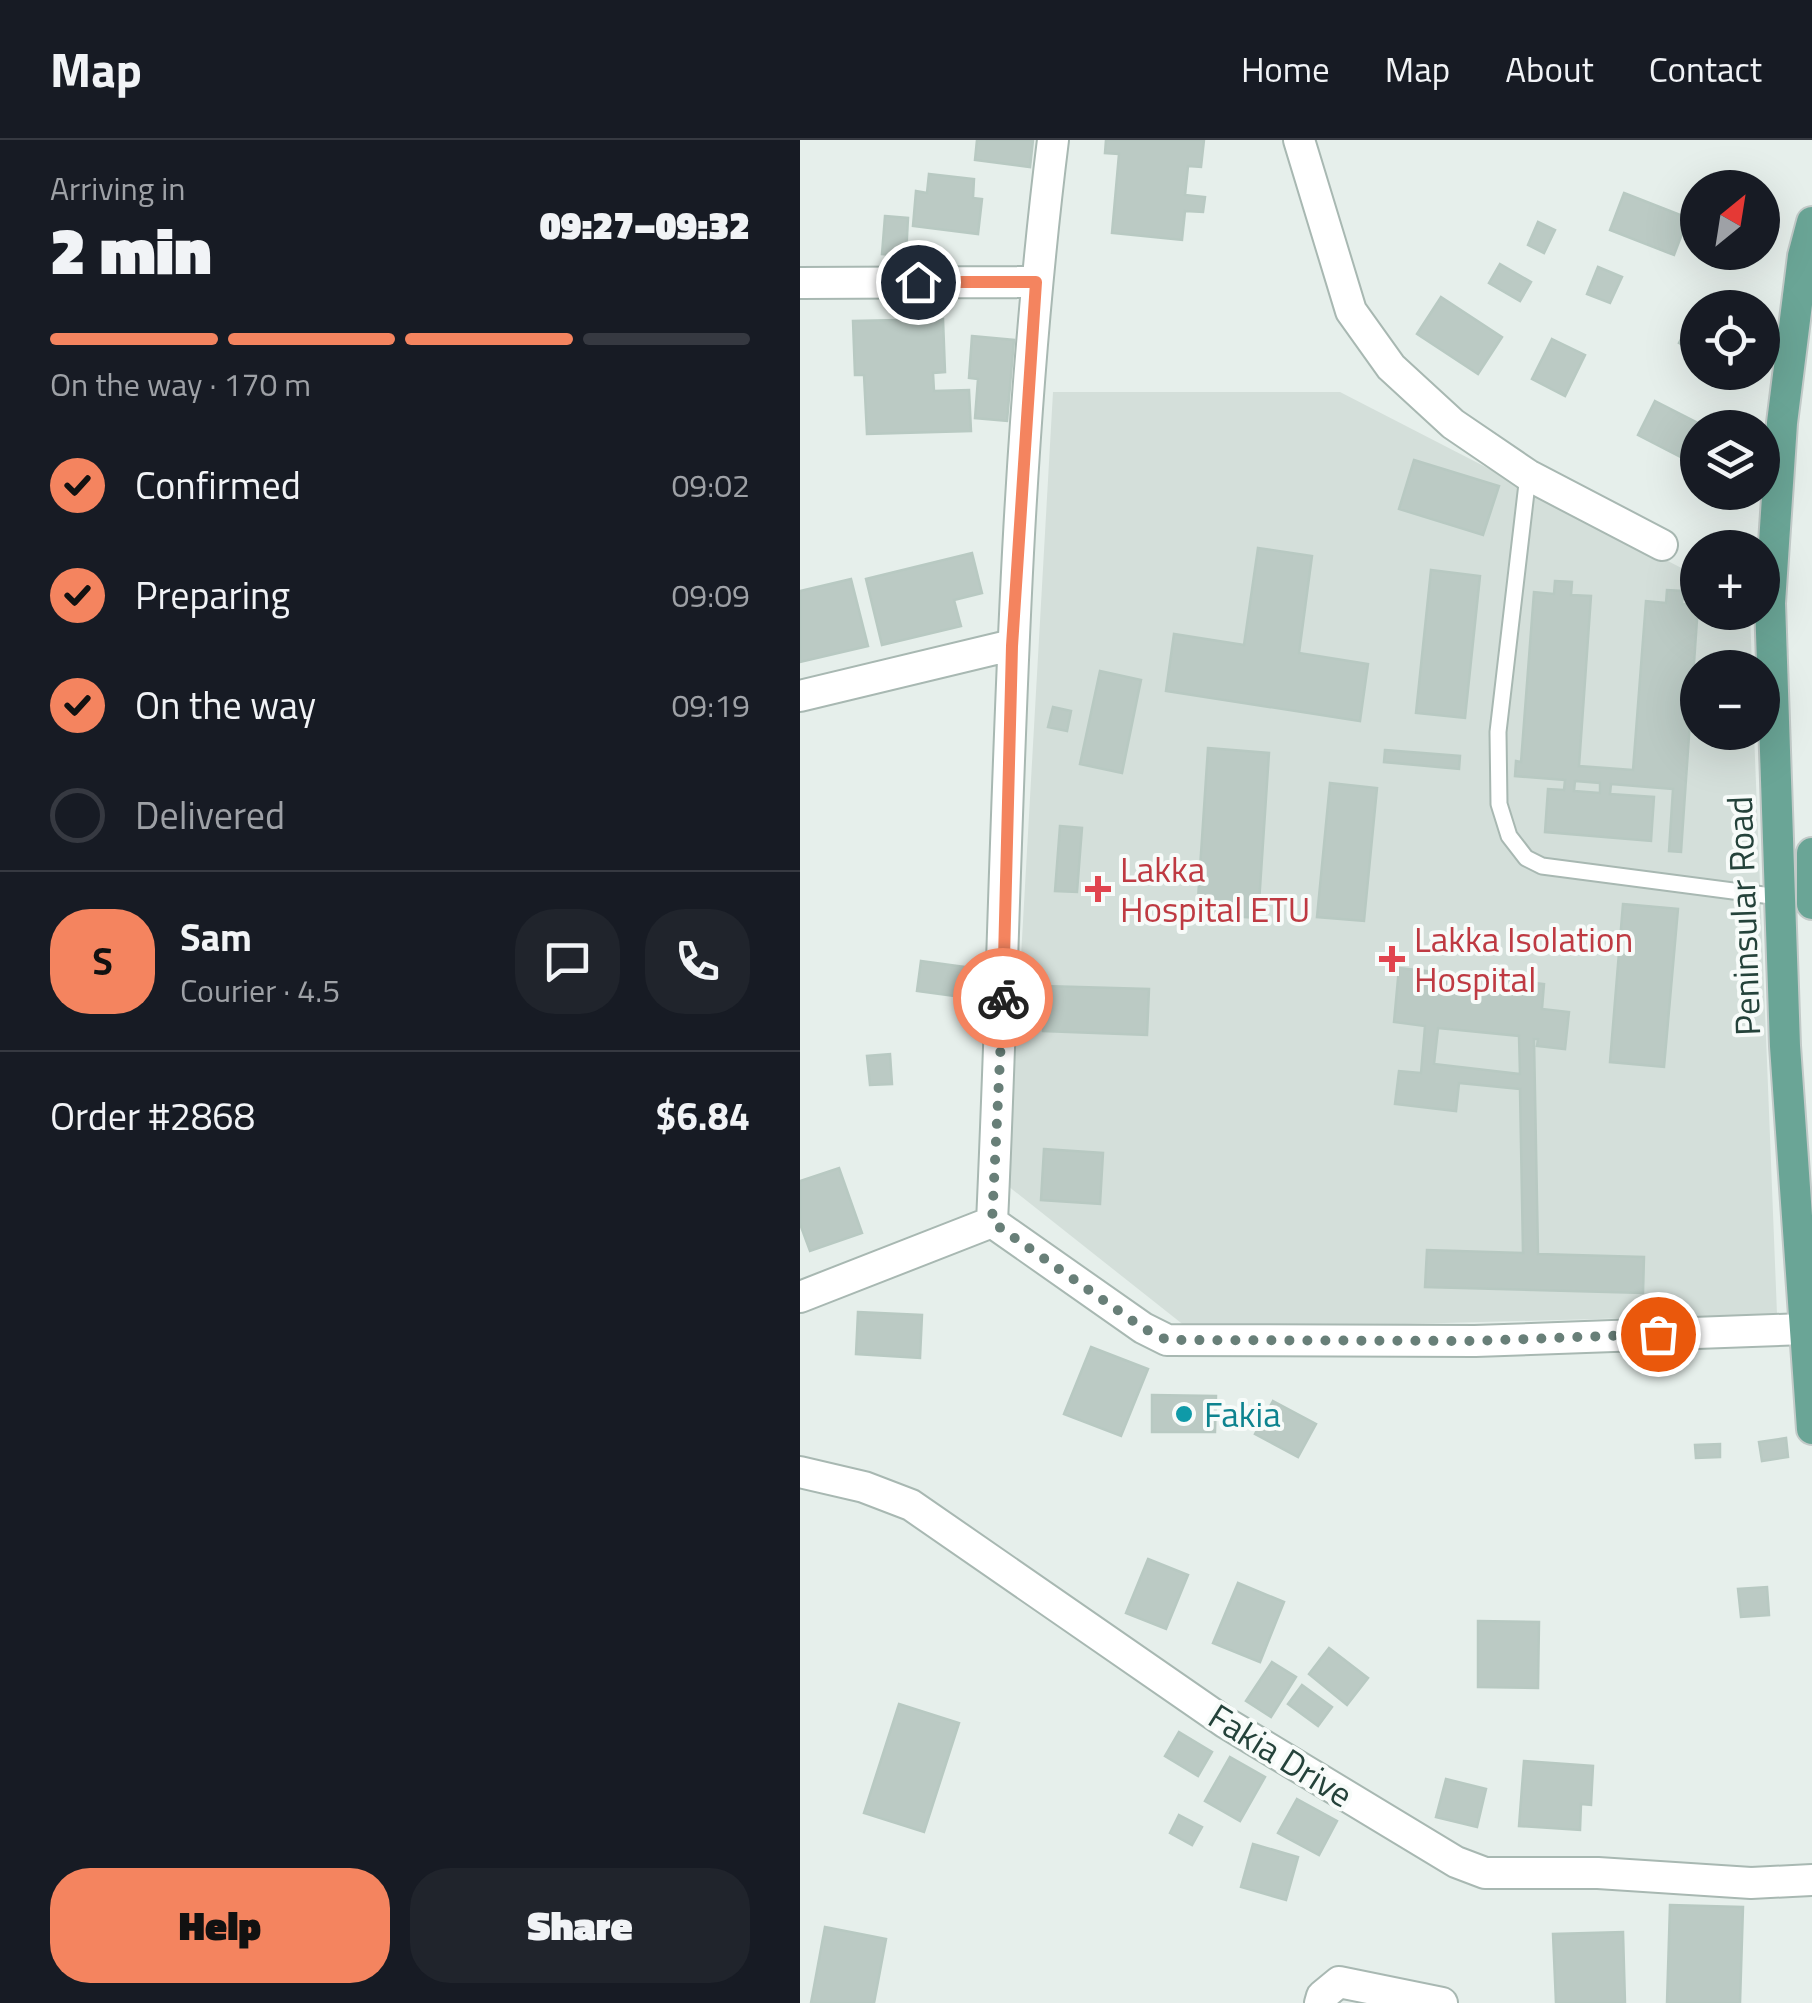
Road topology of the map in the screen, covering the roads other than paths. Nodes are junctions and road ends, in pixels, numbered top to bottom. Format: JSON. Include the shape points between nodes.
{"nodes":[{"id":1,"x":1053,"y":140,"type":"edge"},
{"id":2,"x":1300,"y":140,"type":"edge"},
{"id":3,"x":1812,"y":222,"type":"edge"},
{"id":4,"x":1036,"y":282,"type":"junction"},
{"id":5,"x":800,"y":283,"type":"edge"},
{"id":6,"x":1528,"y":475,"type":"junction"},
{"id":7,"x":1662,"y":546,"type":"dead end"},
{"id":8,"x":1012,"y":646,"type":"junction"},
{"id":9,"x":800,"y":696,"type":"edge"},
{"id":10,"x":1812,"y":854,"type":"edge"},
{"id":11,"x":1779,"y":897,"type":"junction"},
{"id":12,"x":1812,"y":901,"type":"edge"},
{"id":13,"x":992,"y":1222,"type":"junction"},
{"id":14,"x":800,"y":1297,"type":"edge"},
{"id":15,"x":1804,"y":1329,"type":"junction"},
{"id":16,"x":1812,"y":1428,"type":"edge"},
{"id":17,"x":800,"y":1472,"type":"edge"},
{"id":18,"x":1812,"y":1880,"type":"edge"},
{"id":19,"x":1320,"y":2003,"type":"edge"},
{"id":20,"x":1442,"y":2003,"type":"edge"}],
"edges":[{"from":1,"to":4,"type":"street"},
{"from":2,"to":6,"type":"street","via":[[1352,312],[1391,366],[1441,413]]},
{"from":3,"to":11,"type":"main road","name":"Peninsular Road","via":[[1782,423],[1770,603]]},
{"from":4,"to":5,"type":"street"},
{"from":4,"to":8,"type":"street"},
{"from":6,"to":7,"type":"street"},
{"from":6,"to":11,"type":"lane","via":[[1498,732],[1498,804],[1509,836],[1542,866]]},
{"from":8,"to":9,"type":"street"},
{"from":8,"to":13,"type":"street"},
{"from":10,"to":12,"type":"main road","name":"Peninsular Road"},
{"from":11,"to":12,"type":"street"},
{"from":11,"to":15,"type":"main road","name":"Peninsular Road"},
{"from":13,"to":14,"type":"street"},
{"from":13,"to":15,"type":"street","via":[[1167,1340],[1475,1341]]},
{"from":15,"to":16,"type":"main road","name":"Peninsular Road"},
{"from":17,"to":18,"type":"street","name":"Fakia Drive","via":[[911,1505],[1226,1722],[1456,1862],[1484,1873]]},
{"from":19,"to":20,"type":"street","via":[[1339,1982]]}]}
